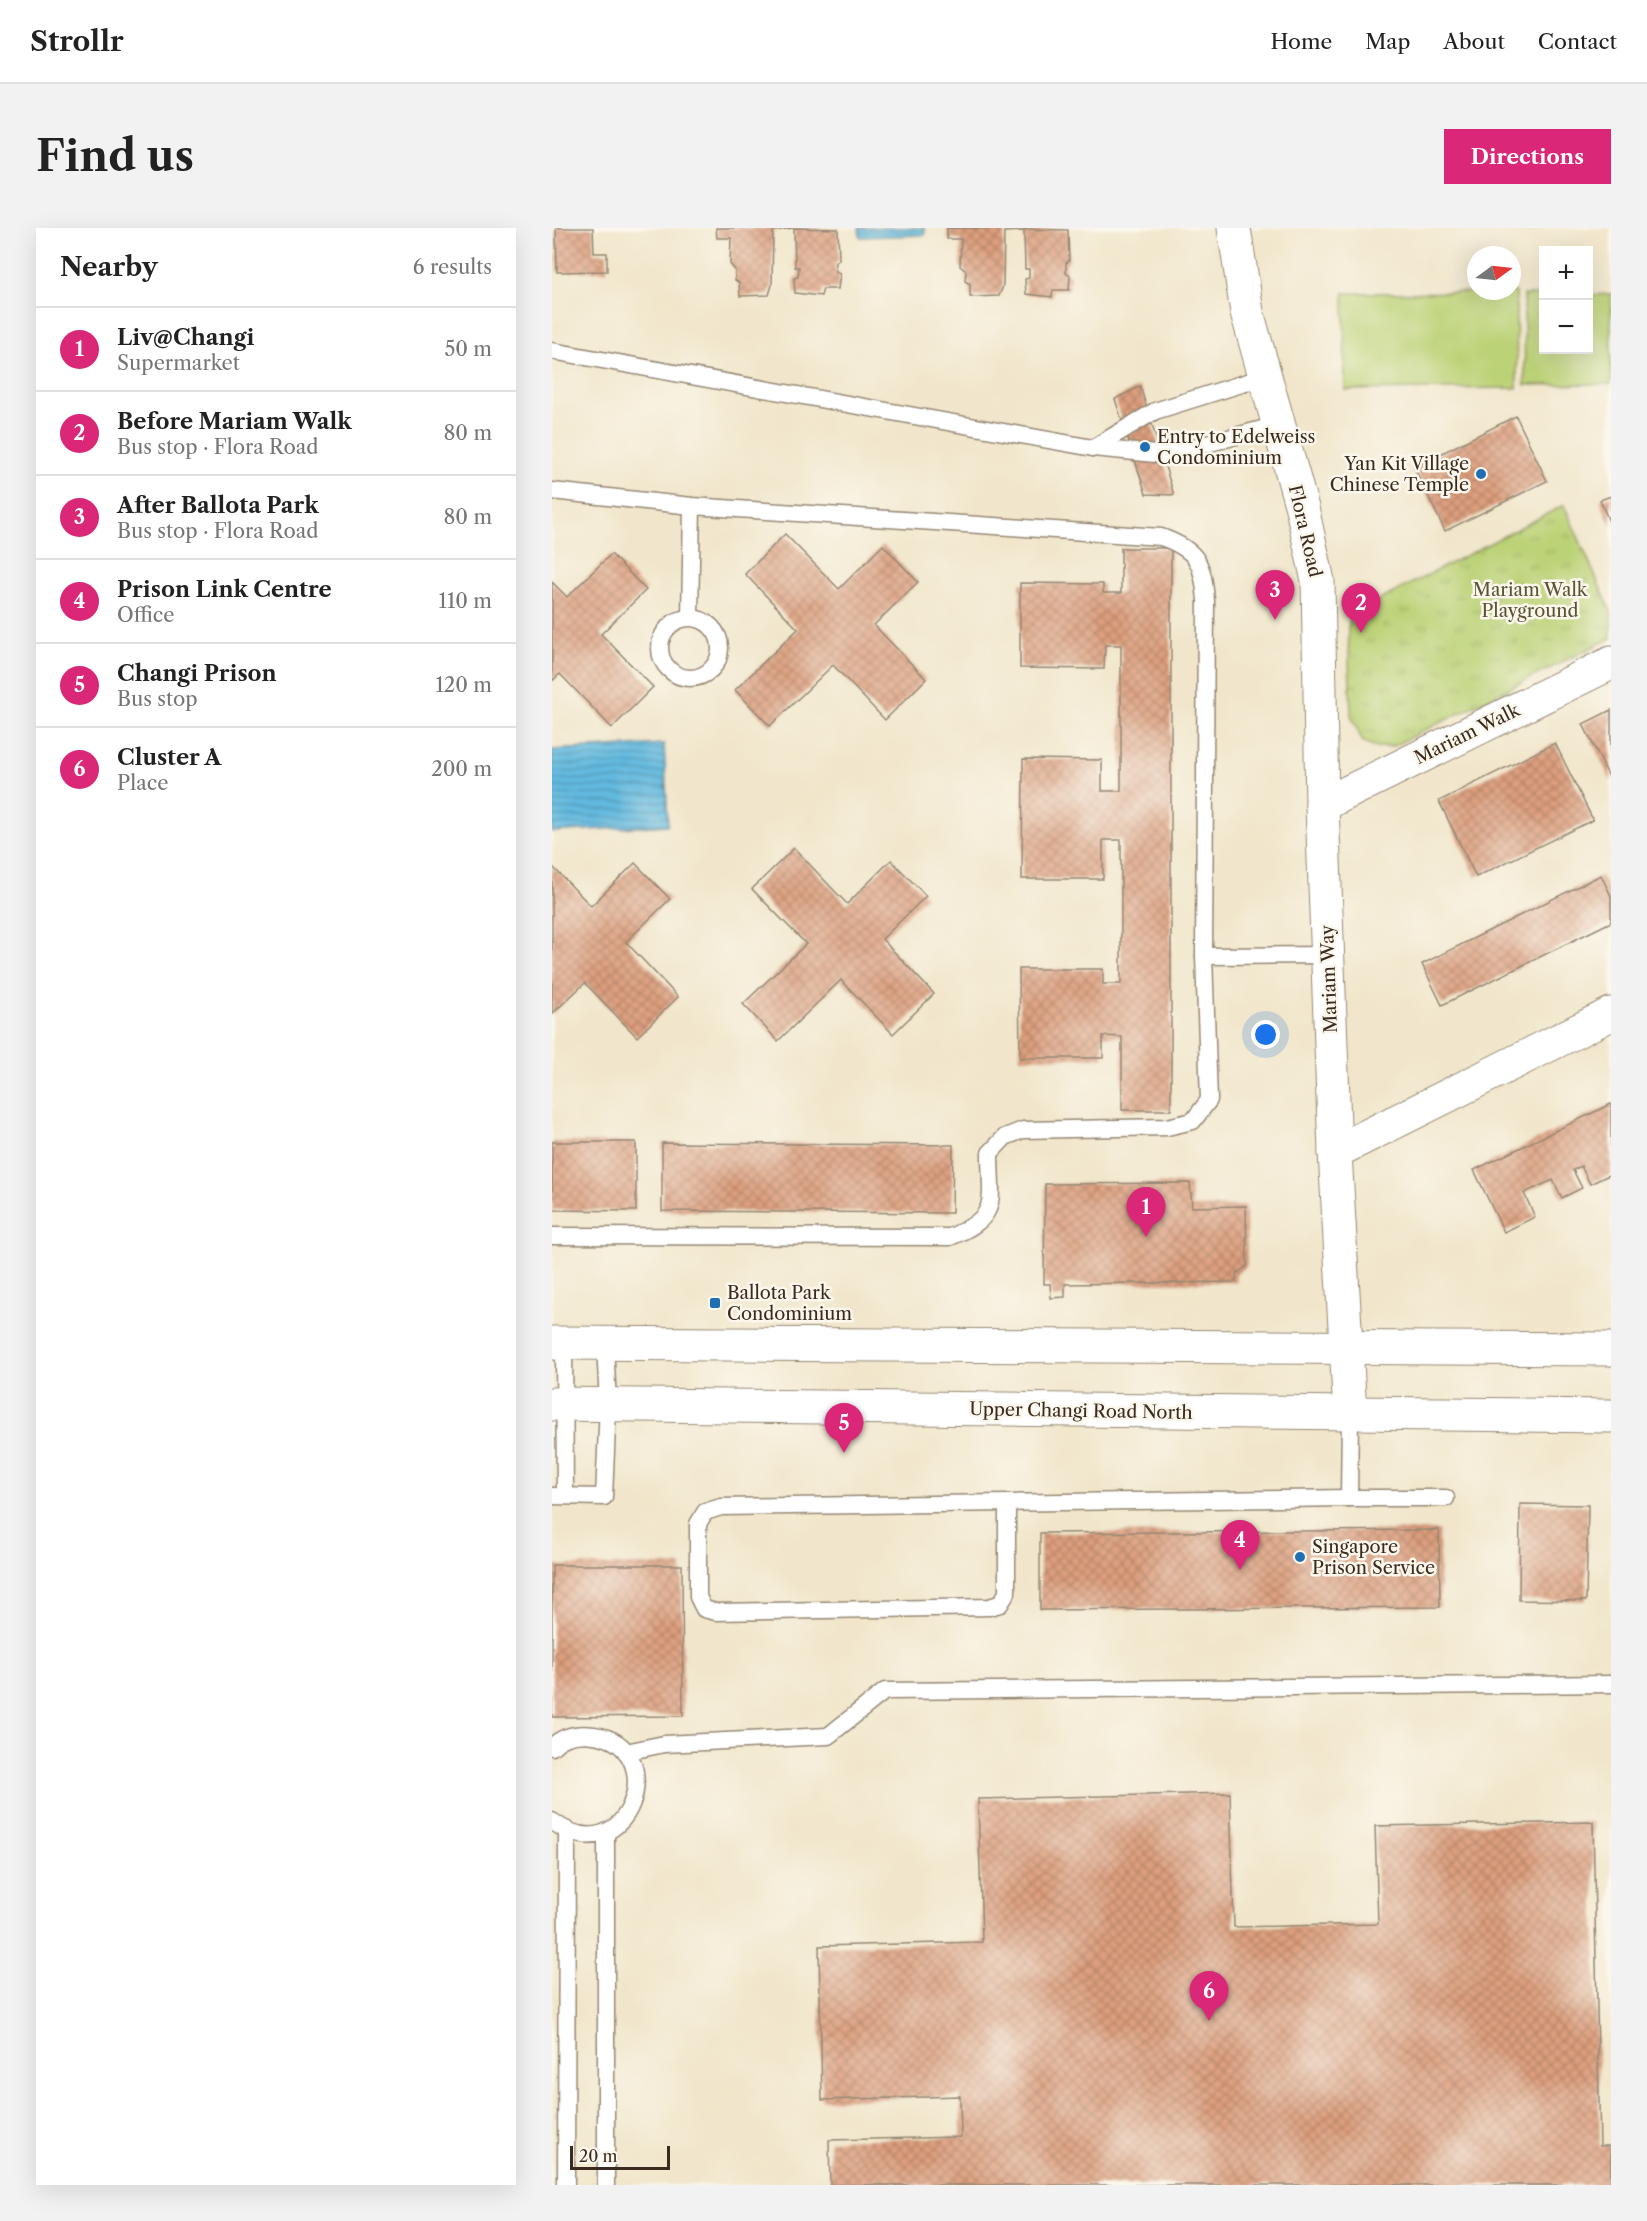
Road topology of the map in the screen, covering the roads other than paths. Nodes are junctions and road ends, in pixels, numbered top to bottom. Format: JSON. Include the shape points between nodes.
{"nodes":[{"id":1,"x":1234,"y":228,"type":"edge"},
{"id":2,"x":552,"y":351,"type":"edge"},
{"id":3,"x":1264,"y":377,"type":"junction"},
{"id":4,"x":1278,"y":424,"type":"junction"},
{"id":5,"x":1093,"y":448,"type":"junction"},
{"id":6,"x":552,"y":491,"type":"edge"},
{"id":7,"x":692,"y":506,"type":"junction"},
{"id":8,"x":690,"y":617,"type":"dead end"},
{"id":9,"x":1611,"y":663,"type":"edge"},
{"id":10,"x":1322,"y":805,"type":"junction"},
{"id":11,"x":1329,"y":955,"type":"junction"},
{"id":12,"x":1204,"y":956,"type":"junction"},
{"id":13,"x":1611,"y":1014,"type":"edge"},
{"id":14,"x":1335,"y":1152,"type":"junction"},
{"id":15,"x":552,"y":1236,"type":"edge"},
{"id":16,"x":558,"y":1343,"type":"edge"},
{"id":17,"x":605,"y":1344,"type":"junction"},
{"id":18,"x":1348,"y":1346,"type":"junction"},
{"id":19,"x":1611,"y":1349,"type":"edge"},
{"id":20,"x":559,"y":1404,"type":"edge"},
{"id":21,"x":608,"y":1404,"type":"junction"},
{"id":22,"x":1350,"y":1415,"type":"junction"},
{"id":23,"x":1611,"y":1416,"type":"edge"},
{"id":24,"x":559,"y":1496,"type":"edge"},
{"id":25,"x":1349,"y":1498,"type":"junction"},
{"id":26,"x":1446,"y":1498,"type":"dead end"},
{"id":27,"x":1007,"y":1503,"type":"junction"},
{"id":28,"x":1611,"y":1684,"type":"edge"},
{"id":29,"x":552,"y":1747,"type":"edge"},
{"id":30,"x":626,"y":1752,"type":"junction"},
{"id":31,"x":552,"y":1821,"type":"edge"},
{"id":32,"x":567,"y":1832,"type":"junction"},
{"id":33,"x":606,"y":1832,"type":"junction"},
{"id":34,"x":566,"y":2185,"type":"edge"},
{"id":35,"x":606,"y":2185,"type":"edge"}],
"edges":[{"from":1,"to":3,"type":"street","name":"Flora Road","via":[[1247,312]]},
{"from":2,"to":5,"type":"lane"},
{"from":3,"to":4,"type":"street","name":"Flora Road"},
{"from":3,"to":5,"type":"lane","via":[[1155,411]]},
{"from":4,"to":5,"type":"lane","via":[[1166,455]]},
{"from":4,"to":10,"type":"street","name":"Flora Road","via":[[1318,581]]},
{"from":6,"to":7,"type":"lane"},
{"from":7,"to":8,"type":"lane"},
{"from":7,"to":12,"type":"lane","via":[[1161,537],[1184,545],[1199,560],[1206,601]]},
{"from":9,"to":10,"type":"street","name":"Mariam Walk"},
{"from":10,"to":11,"type":"street","name":"Mariam Way"},
{"from":11,"to":12,"type":"lane"},
{"from":11,"to":14,"type":"street","name":"Mariam Way"},
{"from":12,"to":15,"type":"lane","via":[[1209,1100],[1193,1121],[1167,1127],[1023,1130],[1005,1137],[990,1153],[990,1209],[976,1226],[950,1237]]},
{"from":13,"to":14,"type":"street"},
{"from":14,"to":18,"type":"street","name":"Mariam Way"},
{"from":16,"to":17,"type":"street"},
{"from":16,"to":20,"type":"lane"},
{"from":17,"to":18,"type":"street"},
{"from":17,"to":21,"type":"lane"},
{"from":18,"to":19,"type":"street"},
{"from":18,"to":22,"type":"street","name":"Mariam Way"},
{"from":20,"to":21,"type":"street","name":"Upper Changi Road North"},
{"from":20,"to":24,"type":"lane"},
{"from":21,"to":22,"type":"street","name":"Upper Changi Road North"},
{"from":21,"to":24,"type":"lane","via":[[604,1496]]},
{"from":22,"to":23,"type":"street","name":"Upper Changi Road North"},
{"from":22,"to":25,"type":"lane"},
{"from":25,"to":26,"type":"lane"},
{"from":25,"to":27,"type":"lane"},
{"from":27,"to":27,"type":"lane","via":[[1007,1593],[1000,1604],[716,1612],[704,1609],[698,1597],[698,1524],[705,1512],[721,1507]]},
{"from":28,"to":30,"type":"lane","via":[[885,1691],[828,1736],[664,1744]]},
{"from":29,"to":30,"type":"lane","via":[[578,1733],[604,1736]]},
{"from":30,"to":33,"type":"lane","via":[[636,1774],[635,1797],[624,1818]]},
{"from":31,"to":32,"type":"lane"},
{"from":32,"to":33,"type":"lane","via":[[586,1836]]},
{"from":32,"to":34,"type":"lane"},
{"from":33,"to":35,"type":"lane"}]}
